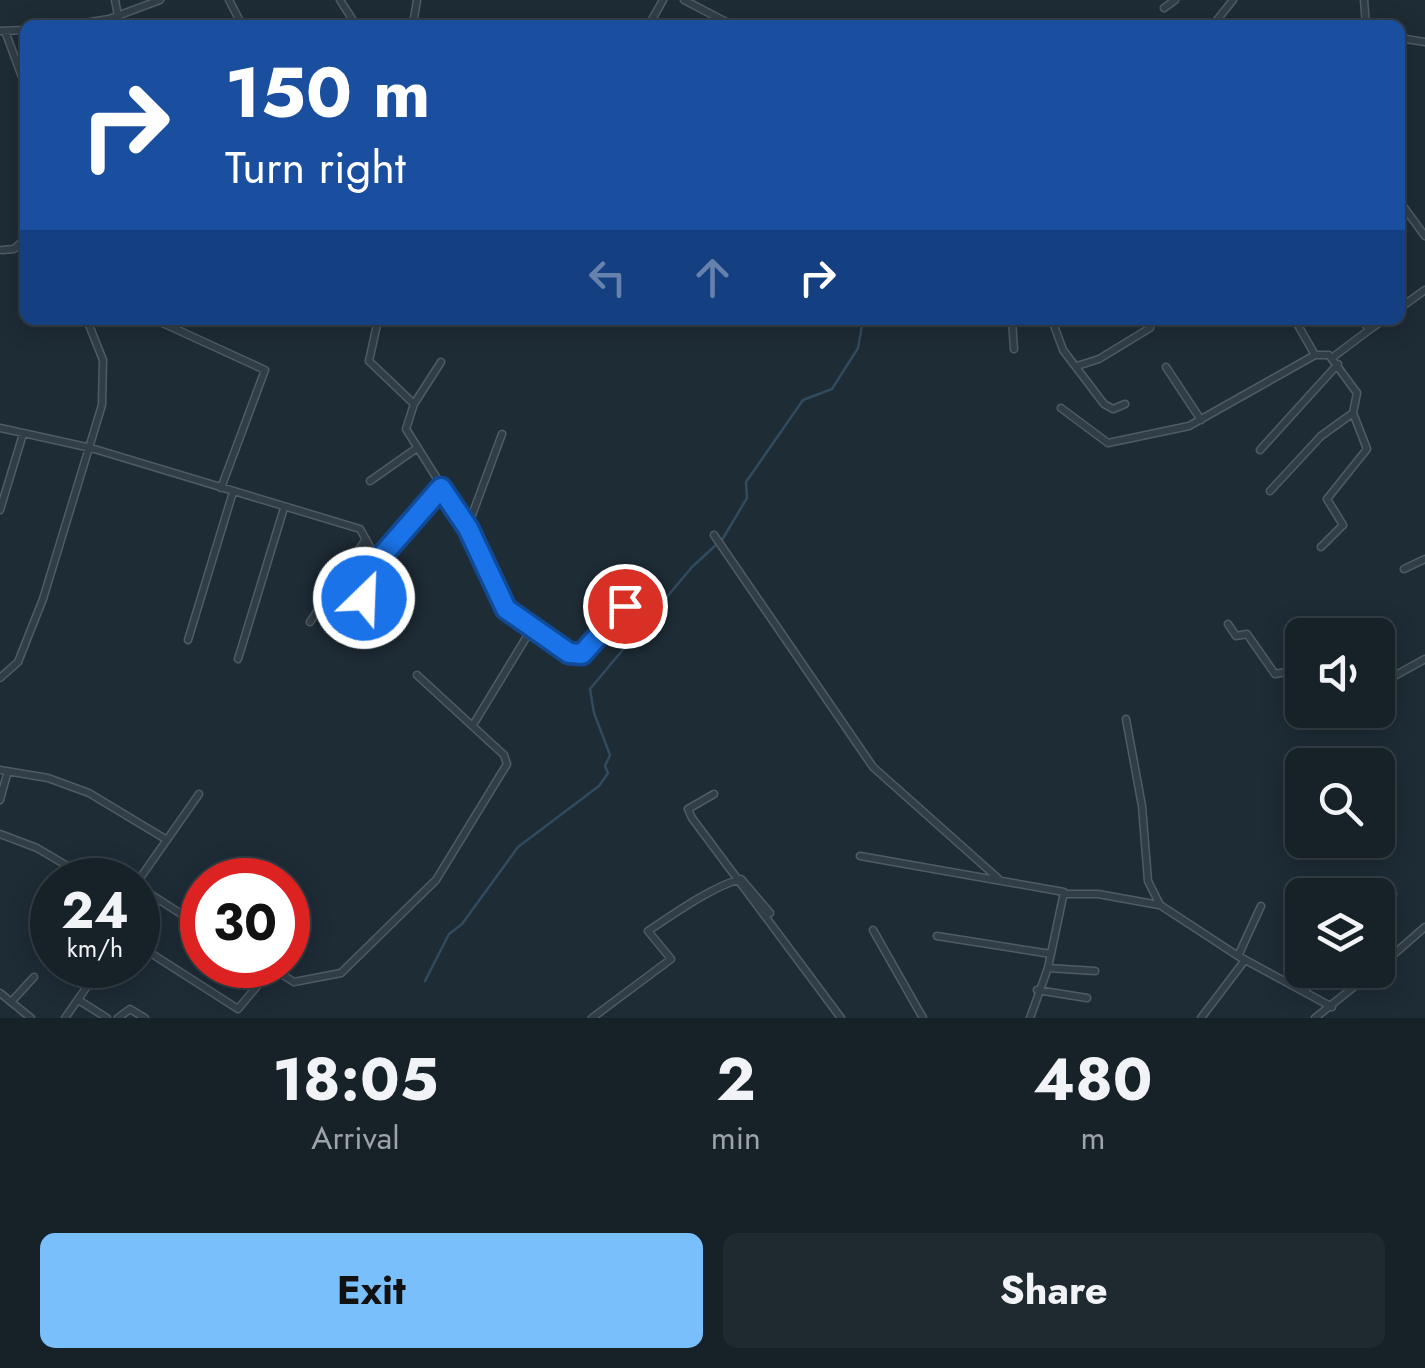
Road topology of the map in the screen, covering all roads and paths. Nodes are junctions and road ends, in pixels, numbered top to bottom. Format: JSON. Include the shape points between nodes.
{"nodes":[{"id":1,"x":114,"y":0,"type":"edge"},
{"id":2,"x":160,"y":0,"type":"edge"},
{"id":3,"x":684,"y":0,"type":"edge"},
{"id":4,"x":1175,"y":0,"type":"edge"},
{"id":5,"x":1233,"y":0,"type":"edge"},
{"id":6,"x":1164,"y":8,"type":"dead end"},
{"id":7,"x":118,"y":16,"type":"junction"},
{"id":8,"x":98,"y":20,"type":"edge"},
{"id":9,"x":722,"y":20,"type":"edge"},
{"id":10,"x":1216,"y":20,"type":"edge"},
{"id":11,"x":2,"y":31,"type":"edge"},
{"id":12,"x":20,"y":73,"type":"edge"},
{"id":13,"x":1405,"y":209,"type":"edge"},
{"id":14,"x":1425,"y":236,"type":"edge"},
{"id":15,"x":89,"y":325,"type":"edge"},
{"id":16,"x":167,"y":325,"type":"edge"},
{"id":17,"x":377,"y":325,"type":"edge"},
{"id":18,"x":1012,"y":325,"type":"edge"},
{"id":19,"x":1054,"y":325,"type":"edge"},
{"id":20,"x":1151,"y":325,"type":"edge"},
{"id":21,"x":1298,"y":325,"type":"edge"},
{"id":22,"x":1366,"y":325,"type":"edge"},
{"id":23,"x":1376,"y":325,"type":"edge"},
{"id":24,"x":1368,"y":330,"type":"junction"},
{"id":25,"x":1014,"y":350,"type":"dead end"},
{"id":26,"x":1316,"y":355,"type":"junction"},
{"id":27,"x":1336,"y":360,"type":"junction"},
{"id":28,"x":441,"y":362,"type":"dead end"},
{"id":29,"x":1077,"y":366,"type":"junction"},
{"id":30,"x":1166,"y":367,"type":"dead end"},
{"id":31,"x":414,"y":404,"type":"junction"},
{"id":32,"x":1125,"y":404,"type":"dead end"},
{"id":33,"x":1061,"y":408,"type":"dead end"},
{"id":34,"x":1353,"y":412,"type":"junction"},
{"id":35,"x":1202,"y":420,"type":"junction"},
{"id":36,"x":0,"y":428,"type":"edge"},
{"id":37,"x":24,"y":434,"type":"junction"},
{"id":38,"x":502,"y":434,"type":"dead end"},
{"id":39,"x":91,"y":448,"type":"junction"},
{"id":40,"x":417,"y":448,"type":"junction"},
{"id":41,"x":1260,"y":450,"type":"dead end"},
{"id":42,"x":370,"y":481,"type":"dead end"},
{"id":43,"x":221,"y":488,"type":"junction"},
{"id":44,"x":441,"y":488,"type":"junction"},
{"id":45,"x":1270,"y":491,"type":"dead end"},
{"id":46,"x":234,"y":492,"type":"junction"},
{"id":47,"x":284,"y":508,"type":"junction"},
{"id":48,"x":0,"y":510,"type":"edge"},
{"id":49,"x":468,"y":528,"type":"junction"},
{"id":50,"x":714,"y":535,"type":"dead end"},
{"id":51,"x":366,"y":539,"type":"junction"},
{"id":52,"x":1322,"y":547,"type":"dead end"},
{"id":53,"x":380,"y":558,"type":"junction"},
{"id":54,"x":1425,"y":559,"type":"edge"},
{"id":55,"x":1404,"y":570,"type":"dead end"},
{"id":56,"x":625,"y":606,"type":"dead end"},
{"id":57,"x":310,"y":622,"type":"dead end"},
{"id":58,"x":1228,"y":624,"type":"dead end"},
{"id":59,"x":532,"y":628,"type":"junction"},
{"id":60,"x":337,"y":634,"type":"dead end"},
{"id":61,"x":188,"y":640,"type":"dead end"},
{"id":62,"x":1425,"y":659,"type":"edge"},
{"id":63,"x":238,"y":660,"type":"dead end"},
{"id":64,"x":1285,"y":673,"type":"edge"},
{"id":65,"x":417,"y":676,"type":"dead end"},
{"id":66,"x":1395,"y":676,"type":"edge"},
{"id":67,"x":0,"y":678,"type":"edge"},
{"id":68,"x":1126,"y":719,"type":"dead end"},
{"id":69,"x":473,"y":724,"type":"junction"},
{"id":70,"x":4,"y":772,"type":"edge"},
{"id":71,"x":200,"y":794,"type":"dead end"},
{"id":72,"x":714,"y":794,"type":"dead end"},
{"id":73,"x":0,"y":800,"type":"edge"},
{"id":74,"x":0,"y":834,"type":"edge"},
{"id":75,"x":167,"y":840,"type":"junction"},
{"id":76,"x":860,"y":856,"type":"dead end"},
{"id":77,"x":54,"y":858,"type":"edge"},
{"id":78,"x":155,"y":858,"type":"edge"},
{"id":79,"x":741,"y":880,"type":"junction"},
{"id":80,"x":1001,"y":881,"type":"junction"},
{"id":81,"x":1066,"y":894,"type":"junction"},
{"id":82,"x":1160,"y":905,"type":"junction"},
{"id":83,"x":1261,"y":906,"type":"dead end"},
{"id":84,"x":770,"y":912,"type":"dead end"},
{"id":85,"x":1425,"y":927,"type":"edge"},
{"id":86,"x":873,"y":930,"type":"dead end"},
{"id":87,"x":938,"y":936,"type":"dead end"},
{"id":88,"x":1395,"y":953,"type":"edge"},
{"id":89,"x":1051,"y":954,"type":"junction"},
{"id":90,"x":1242,"y":958,"type":"junction"},
{"id":91,"x":160,"y":959,"type":"edge"},
{"id":92,"x":1048,"y":968,"type":"junction"},
{"id":93,"x":1094,"y":971,"type":"dead end"},
{"id":94,"x":30,"y":981,"type":"edge"},
{"id":95,"x":88,"y":988,"type":"edge"},
{"id":96,"x":1354,"y":988,"type":"edge"},
{"id":97,"x":1037,"y":990,"type":"junction"},
{"id":98,"x":1305,"y":990,"type":"joint"},
{"id":99,"x":0,"y":993,"type":"edge"},
{"id":100,"x":1087,"y":998,"type":"dead end"},
{"id":101,"x":80,"y":1001,"type":"junction"},
{"id":102,"x":11,"y":1002,"type":"junction"},
{"id":103,"x":1332,"y":1007,"type":"junction"},
{"id":104,"x":31,"y":1018,"type":"edge"},
{"id":105,"x":64,"y":1018,"type":"edge"},
{"id":106,"x":106,"y":1018,"type":"edge"},
{"id":107,"x":118,"y":1018,"type":"edge"},
{"id":108,"x":145,"y":1018,"type":"edge"},
{"id":109,"x":592,"y":1018,"type":"edge"},
{"id":110,"x":842,"y":1018,"type":"edge"},
{"id":111,"x":923,"y":1018,"type":"edge"},
{"id":112,"x":1030,"y":1018,"type":"edge"},
{"id":113,"x":1202,"y":1018,"type":"edge"},
{"id":114,"x":1315,"y":1018,"type":"edge"}],
"edges":[{"from":1,"to":7,"type":"street"},
{"from":2,"to":7,"type":"street"},
{"from":3,"to":9,"type":"street"},
{"from":4,"to":6,"type":"street"},
{"from":5,"to":10,"type":"street"},
{"from":7,"to":8,"type":"street"},
{"from":11,"to":12,"type":"street"},
{"from":13,"to":14,"type":"street"},
{"from":15,"to":39,"type":"street","via":[[101,350],[104,387]]},
{"from":16,"to":43,"type":"street","via":[[265,370]]},
{"from":17,"to":31,"type":"street","via":[[369,361]]},
{"from":18,"to":25,"type":"street"},
{"from":19,"to":29,"type":"street"},
{"from":20,"to":29,"type":"street"},
{"from":21,"to":26,"type":"street"},
{"from":22,"to":24,"type":"street"},
{"from":23,"to":24,"type":"street"},
{"from":24,"to":27,"type":"street"},
{"from":26,"to":27,"type":"street"},
{"from":26,"to":35,"type":"street"},
{"from":27,"to":34,"type":"street","via":[[1358,395]]},
{"from":27,"to":41,"type":"street"},
{"from":28,"to":31,"type":"street"},
{"from":29,"to":32,"type":"street","via":[[1106,405]]},
{"from":30,"to":35,"type":"street"},
{"from":31,"to":40,"type":"street","via":[[406,430]]},
{"from":33,"to":35,"type":"street","via":[[1107,444]]},
{"from":34,"to":45,"type":"street"},
{"from":34,"to":52,"type":"street","via":[[1367,449],[1327,499],[1343,525]]},
{"from":36,"to":37,"type":"street"},
{"from":37,"to":39,"type":"street"},
{"from":37,"to":48,"type":"street"},
{"from":38,"to":49,"type":"street"},
{"from":39,"to":43,"type":"street"},
{"from":39,"to":67,"type":"street","via":[[28,640],[16,666]]},
{"from":40,"to":42,"type":"street"},
{"from":40,"to":44,"type":"street"},
{"from":43,"to":46,"type":"street"},
{"from":44,"to":49,"type":"street"},
{"from":44,"to":53,"type":"street"},
{"from":46,"to":47,"type":"street"},
{"from":46,"to":61,"type":"street"},
{"from":47,"to":51,"type":"street","via":[[360,529]]},
{"from":47,"to":63,"type":"street"},
{"from":49,"to":59,"type":"street","via":[[506,609]]},
{"from":50,"to":80,"type":"street","via":[[873,767]]},
{"from":51,"to":53,"type":"street"},
{"from":51,"to":57,"type":"street"},
{"from":53,"to":60,"type":"street","via":[[364,598]]},
{"from":54,"to":55,"type":"street"},
{"from":56,"to":59,"type":"street","via":[[582,654],[569,653]]},
{"from":58,"to":64,"type":"street","via":[[1236,636],[1247,634],[1276,674]]},
{"from":59,"to":69,"type":"street"},
{"from":62,"to":66,"type":"street"},
{"from":65,"to":69,"type":"street"},
{"from":68,"to":82,"type":"street","via":[[1148,881]]},
{"from":69,"to":91,"type":"street","via":[[507,764],[447,867],[342,973],[294,982],[272,968],[238,1009]]},
{"from":70,"to":73,"type":"street"},
{"from":70,"to":75,"type":"street","via":[[89,793]]},
{"from":71,"to":75,"type":"street"},
{"from":72,"to":79,"type":"street","via":[[688,809]]},
{"from":74,"to":77,"type":"street"},
{"from":75,"to":78,"type":"street"},
{"from":76,"to":80,"type":"street"},
{"from":79,"to":84,"type":"street"},
{"from":79,"to":109,"type":"street","via":[[723,884],[648,931],[671,959]]},
{"from":79,"to":110,"type":"street"},
{"from":80,"to":81,"type":"street"},
{"from":81,"to":82,"type":"street"},
{"from":81,"to":89,"type":"street"},
{"from":82,"to":90,"type":"street"},
{"from":83,"to":90,"type":"street"},
{"from":85,"to":88,"type":"street"},
{"from":86,"to":111,"type":"street"},
{"from":87,"to":89,"type":"street"},
{"from":89,"to":92,"type":"street"},
{"from":90,"to":98,"type":"street"},
{"from":90,"to":113,"type":"street"},
{"from":92,"to":93,"type":"street"},
{"from":92,"to":97,"type":"street"},
{"from":94,"to":102,"type":"street"},
{"from":95,"to":101,"type":"street"},
{"from":96,"to":103,"type":"street"},
{"from":97,"to":100,"type":"street"},
{"from":97,"to":112,"type":"street"},
{"from":98,"to":103,"type":"street"},
{"from":99,"to":102,"type":"street"},
{"from":101,"to":105,"type":"street"},
{"from":101,"to":106,"type":"street"},
{"from":102,"to":104,"type":"street"},
{"from":103,"to":114,"type":"street"},
{"from":107,"to":108,"type":"street","via":[[130,1009]]}]}
